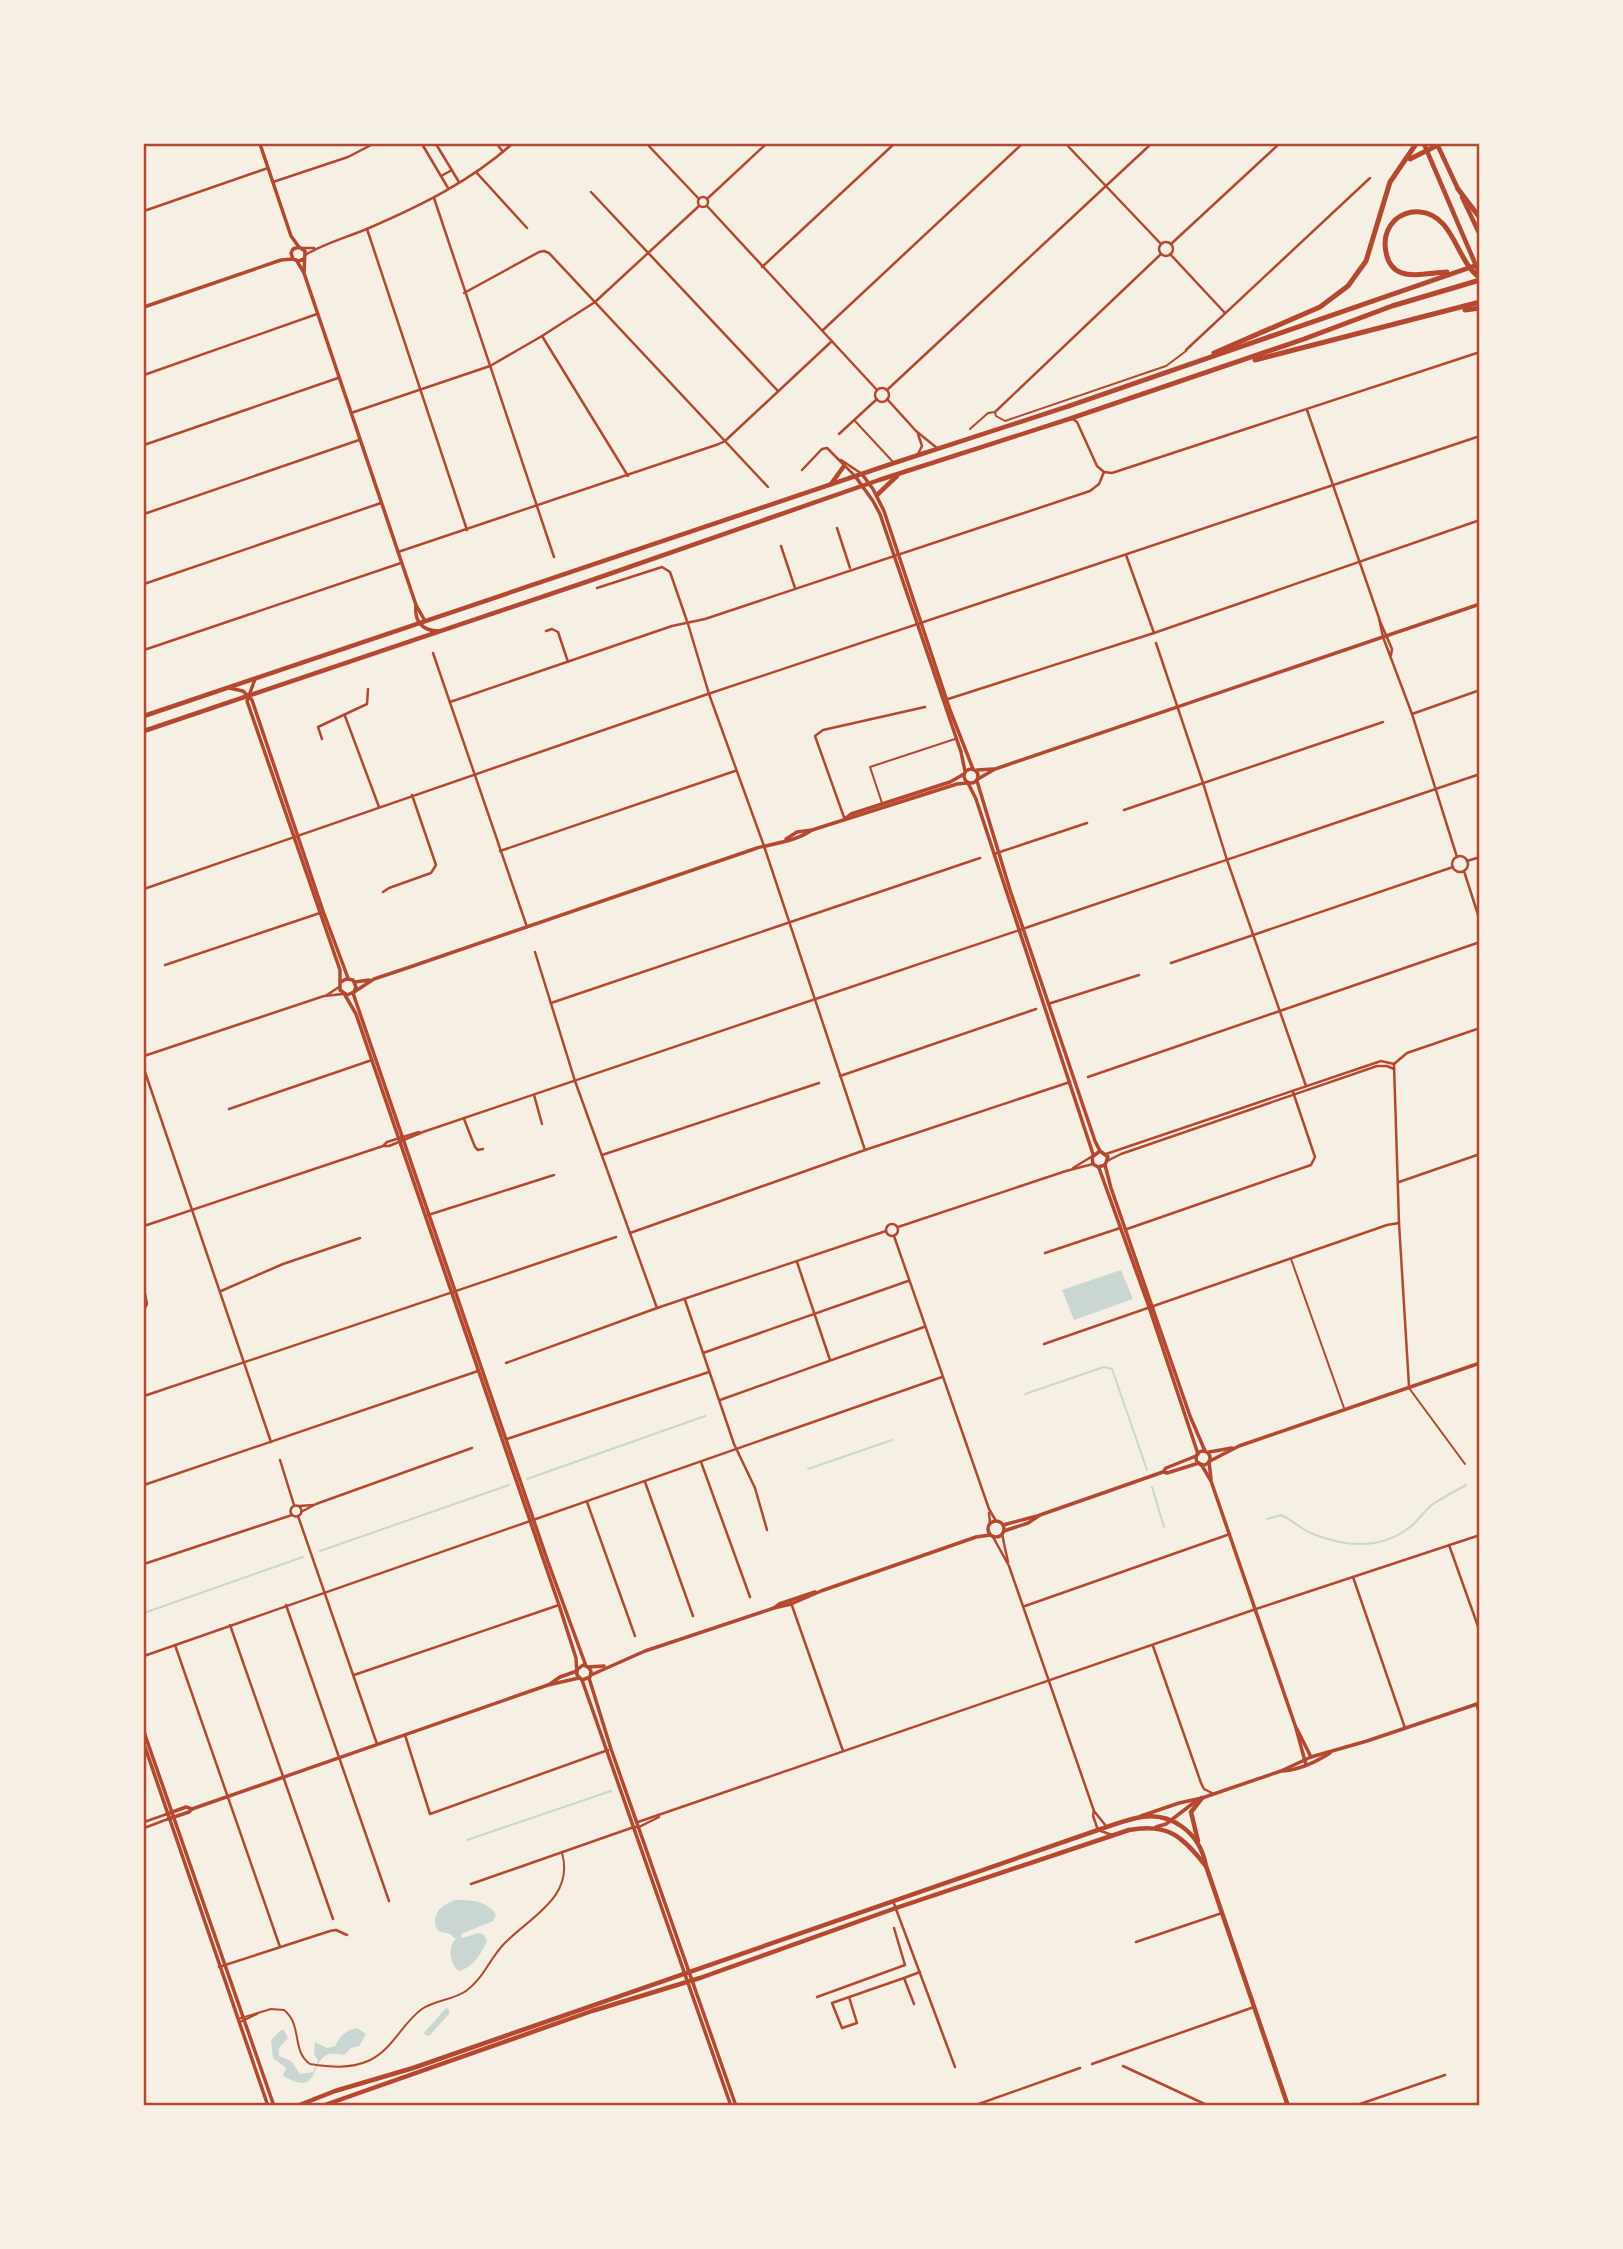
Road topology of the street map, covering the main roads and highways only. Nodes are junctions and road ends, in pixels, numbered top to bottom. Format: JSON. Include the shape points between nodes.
{"nodes":[{"id":1,"x":1416,"y":144,"type":"edge"},
{"id":2,"x":1424,"y":144,"type":"edge"},
{"id":3,"x":1439,"y":144,"type":"edge"},
{"id":4,"x":1427,"y":150,"type":"junction"},
{"id":5,"x":1401,"y":165,"type":"junction"},
{"id":6,"x":1458,"y":189,"type":"junction"},
{"id":7,"x":1479,"y":218,"type":"edge"},
{"id":8,"x":1479,"y":235,"type":"edge"},
{"id":9,"x":1479,"y":264,"type":"edge"},
{"id":10,"x":1454,"y":271,"type":"junction"},
{"id":11,"x":1479,"y":277,"type":"edge"},
{"id":12,"x":1479,"y":302,"type":"edge"},
{"id":13,"x":1479,"y":308,"type":"edge"},
{"id":14,"x":1448,"y":312,"type":"junction"},
{"id":15,"x":1195,"y":362,"type":"junction"},
{"id":16,"x":1212,"y":371,"type":"junction"},
{"id":17,"x":1069,"y":406,"type":"joint"},
{"id":18,"x":1075,"y":420,"type":"joint"},
{"id":19,"x":844,"y":466,"type":"road end"},
{"id":20,"x":901,"y":473,"type":"junction"},
{"id":21,"x":831,"y":484,"type":"junction"},
{"id":22,"x":877,"y":495,"type":"road end"},
{"id":23,"x":144,"y":716,"type":"edge"},
{"id":24,"x":144,"y":731,"type":"edge"},
{"id":25,"x":1200,"y":1799,"type":"road end"},
{"id":26,"x":1200,"y":1844,"type":"junction"},
{"id":27,"x":1206,"y":1866,"type":"junction"},
{"id":28,"x":297,"y":2105,"type":"edge"},
{"id":29,"x":322,"y":2105,"type":"edge"},
{"id":30,"x":1289,"y":2105,"type":"edge"}],
"edges":[{"from":1,"to":5,"type":"highway"},
{"from":2,"to":4,"type":"main road"},
{"from":3,"to":4,"type":"highway"},
{"from":3,"to":6,"type":"main road"},
{"from":4,"to":5,"type":"highway"},
{"from":4,"to":11,"type":"main road"},
{"from":5,"to":15,"type":"highway","via":[[1390,182],[1366,261],[1348,286],[1320,307]]},
{"from":6,"to":7,"type":"highway"},
{"from":6,"to":8,"type":"main road"},
{"from":9,"to":10,"type":"highway"},
{"from":10,"to":11,"type":"highway","via":[[1413,276],[1397,270],[1390,263],[1385,240],[1394,221],[1415,211],[1434,216]]},
{"from":10,"to":15,"type":"highway"},
{"from":11,"to":16,"type":"highway"},
{"from":12,"to":14,"type":"highway"},
{"from":13,"to":14,"type":"highway"},
{"from":14,"to":16,"type":"highway"},
{"from":15,"to":17,"type":"highway"},
{"from":16,"to":18,"type":"highway"},
{"from":17,"to":21,"type":"main road"},
{"from":18,"to":20,"type":"main road"},
{"from":19,"to":21,"type":"main road"},
{"from":20,"to":22,"type":"main road"},
{"from":20,"to":24,"type":"main road"},
{"from":21,"to":23,"type":"main road"},
{"from":25,"to":26,"type":"main road","via":[[1191,1812]]},
{"from":26,"to":27,"type":"main road"},
{"from":26,"to":28,"type":"main road","via":[[1171,1821],[1135,1818]]},
{"from":27,"to":29,"type":"main road","via":[[1174,1833],[1140,1828],[1112,1835]]},
{"from":27,"to":30,"type":"main road"}]}
